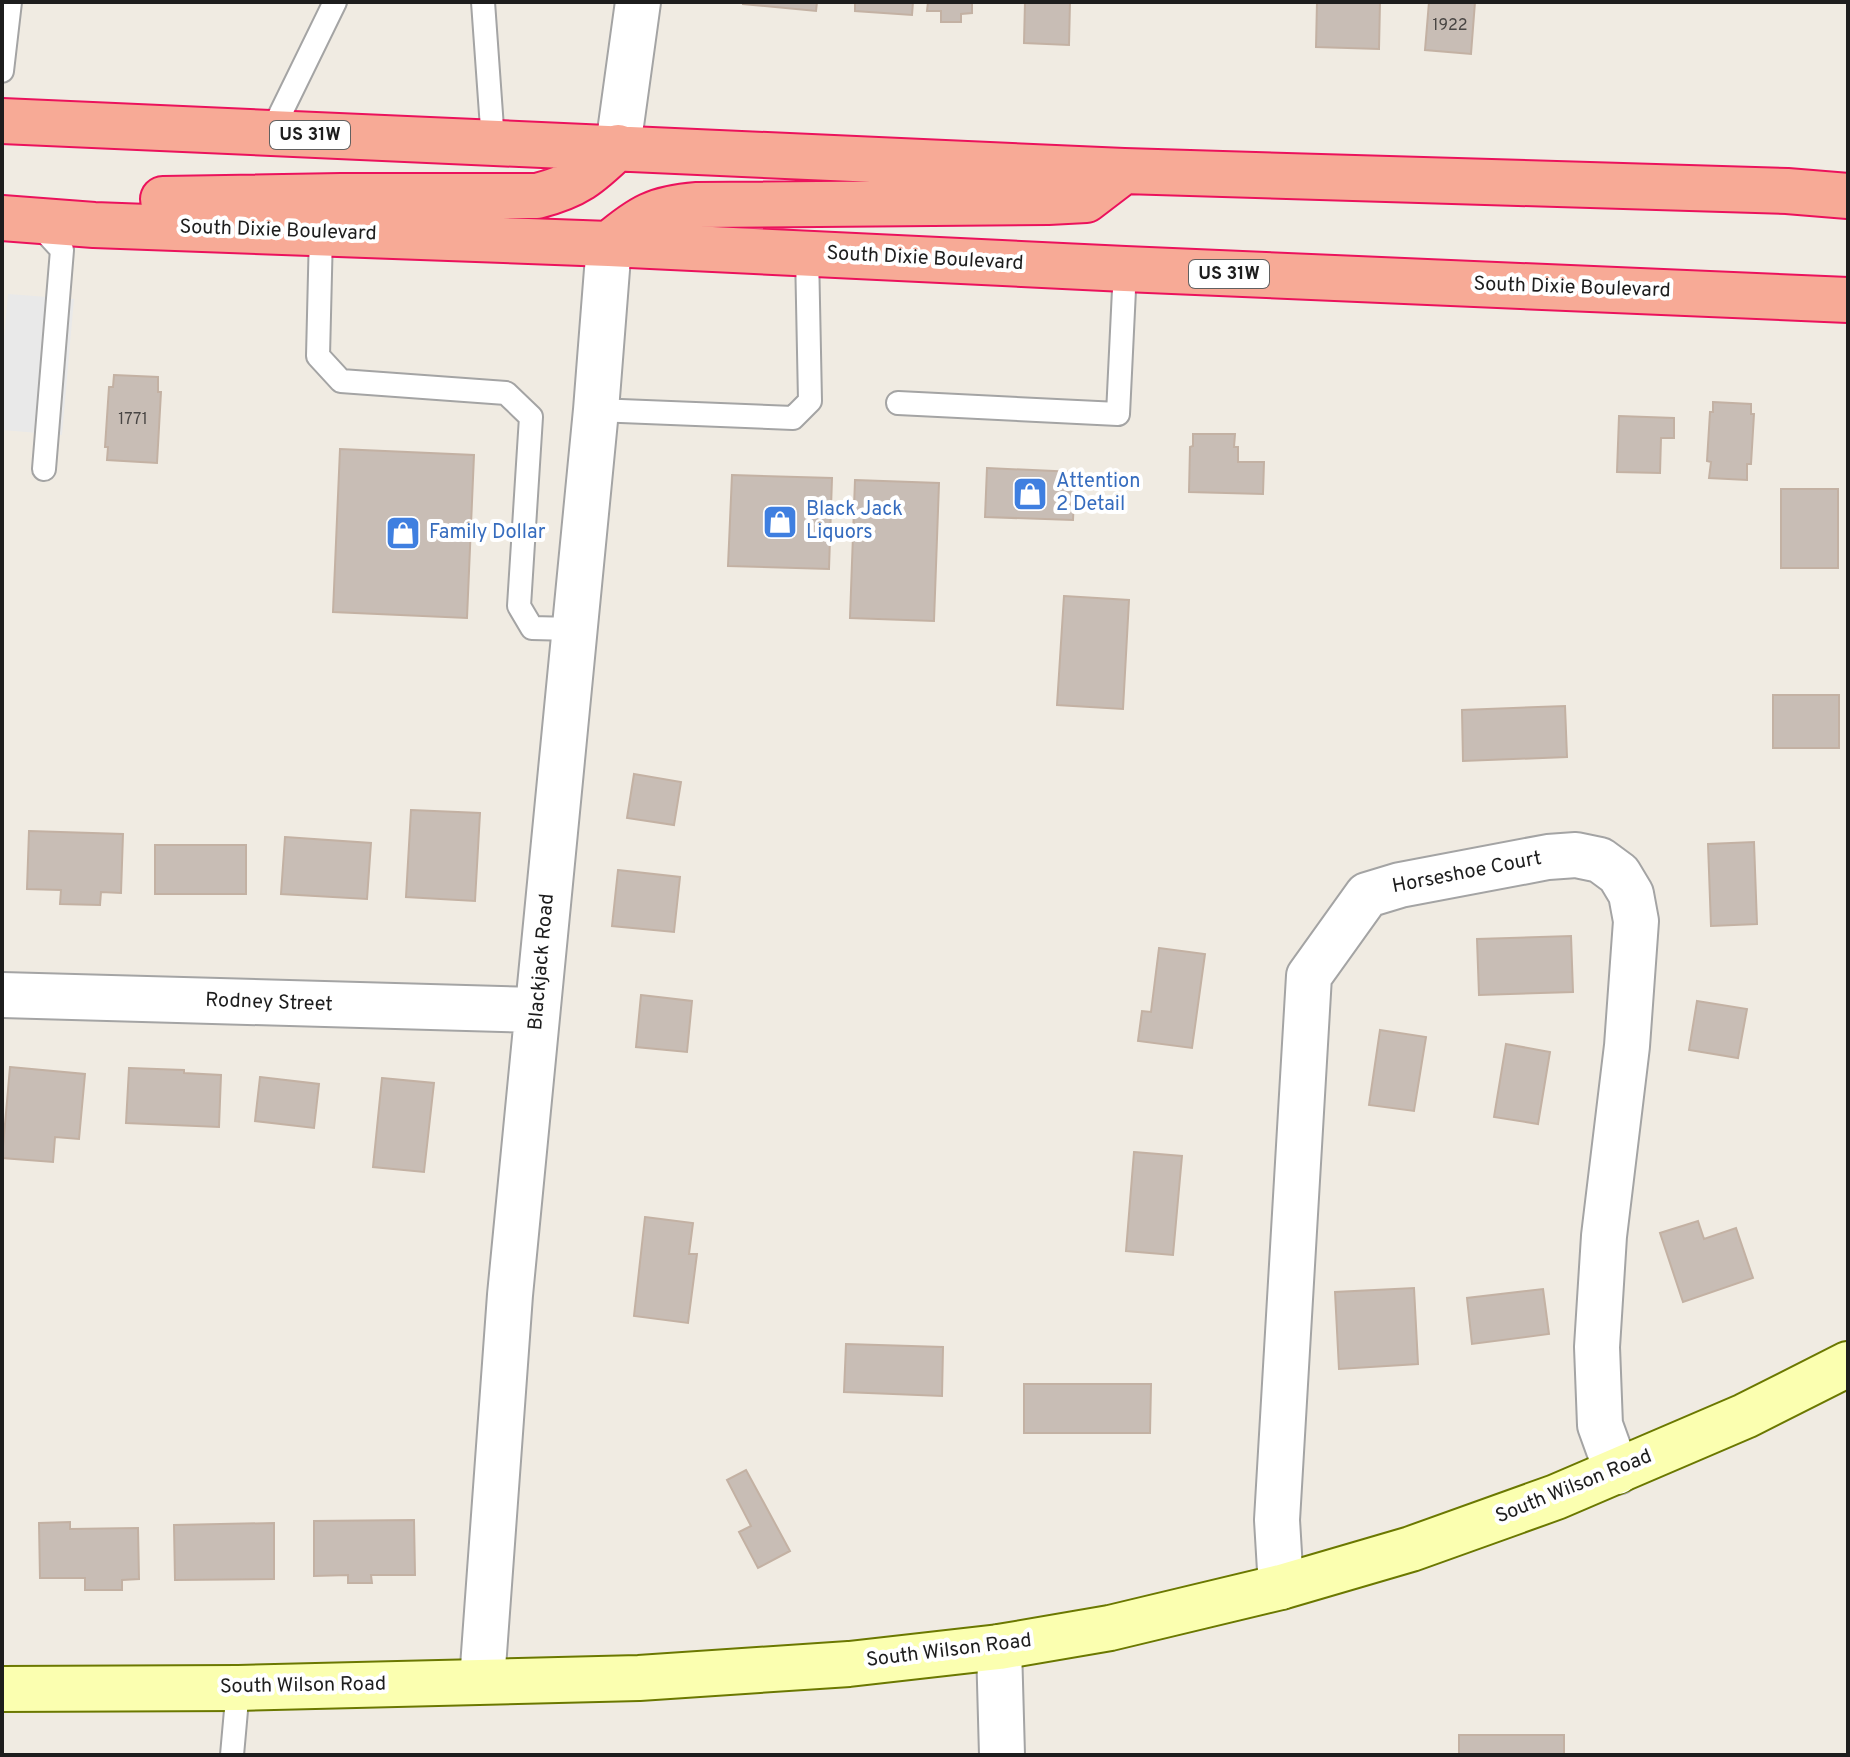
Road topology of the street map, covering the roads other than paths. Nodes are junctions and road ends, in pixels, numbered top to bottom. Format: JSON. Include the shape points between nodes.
{"nodes":[{"id":1,"x":10,"y":2,"type":"edge"},
{"id":2,"x":335,"y":2,"type":"edge"},
{"id":3,"x":483,"y":2,"type":"edge"},
{"id":4,"x":638,"y":2,"type":"edge"},
{"id":5,"x":2,"y":71,"type":"edge"},
{"id":6,"x":2,"y":121,"type":"edge"},
{"id":7,"x":271,"y":133,"type":"junction"},
{"id":8,"x":493,"y":142,"type":"junction"},
{"id":9,"x":618,"y":147,"type":"junction"},
{"id":10,"x":1124,"y":171,"type":"junction"},
{"id":11,"x":1848,"y":196,"type":"edge"},
{"id":12,"x":18,"y":219,"type":"edge"},
{"id":13,"x":94,"y":225,"type":"junction"},
{"id":14,"x":321,"y":233,"type":"junction"},
{"id":15,"x":609,"y":244,"type":"junction"},
{"id":16,"x":807,"y":253,"type":"junction"},
{"id":17,"x":1125,"y":269,"type":"junction"},
{"id":18,"x":1848,"y":300,"type":"edge"},
{"id":19,"x":898,"y":403,"type":"dead end"},
{"id":20,"x":596,"y":410,"type":"junction"},
{"id":21,"x":44,"y":469,"type":"dead end"},
{"id":22,"x":573,"y":629,"type":"junction"},
{"id":23,"x":2,"y":995,"type":"edge"},
{"id":24,"x":537,"y":1010,"type":"junction"},
{"id":25,"x":1848,"y":1364,"type":"edge"},
{"id":26,"x":1617,"y":1472,"type":"junction"},
{"id":27,"x":1281,"y":1587,"type":"junction"},
{"id":28,"x":999,"y":1647,"type":"junction"},
{"id":29,"x":482,"y":1681,"type":"junction"},
{"id":30,"x":238,"y":1688,"type":"junction"},
{"id":31,"x":2,"y":1689,"type":"edge"},
{"id":32,"x":232,"y":1755,"type":"edge"},
{"id":33,"x":1002,"y":1755,"type":"edge"}],
"edges":[{"from":1,"to":5,"type":"lane"},
{"from":2,"to":7,"type":"lane"},
{"from":3,"to":8,"type":"lane"},
{"from":4,"to":9,"type":"street"},
{"from":6,"to":7,"type":"highway","number":"US 31W"},
{"from":7,"to":8,"type":"highway","number":"US 31W"},
{"from":8,"to":9,"type":"highway","number":"US 31W"},
{"from":9,"to":10,"type":"highway","number":"US 31W"},
{"from":9,"to":13,"type":"highway","via":[[587,176],[537,196],[148,200]]},
{"from":10,"to":11,"type":"highway","number":"US 31W"},
{"from":10,"to":15,"type":"highway","via":[[1086,200],[676,207],[633,223]]},
{"from":12,"to":13,"type":"highway","name":"South Dixie Boulevard","number":"US 31W"},
{"from":12,"to":21,"type":"lane","via":[[62,250]]},
{"from":13,"to":14,"type":"highway","name":"South Dixie Boulevard","number":"US 31W"},
{"from":14,"to":15,"type":"highway","name":"South Dixie Boulevard","number":"US 31W"},
{"from":14,"to":22,"type":"lane","via":[[318,356],[341,381],[506,393],[531,417],[519,606],[532,628]]},
{"from":15,"to":16,"type":"highway","name":"South Dixie Boulevard","number":"US 31W"},
{"from":15,"to":20,"type":"street","name":"Blackjack Road"},
{"from":16,"to":17,"type":"highway","name":"South Dixie Boulevard","number":"US 31W"},
{"from":16,"to":20,"type":"lane","via":[[810,401],[793,418]]},
{"from":17,"to":18,"type":"highway","name":"South Dixie Boulevard","number":"US 31W"},
{"from":17,"to":19,"type":"lane","via":[[1118,414]]},
{"from":20,"to":22,"type":"street","name":"Blackjack Road"},
{"from":22,"to":24,"type":"street","name":"Blackjack Road"},
{"from":23,"to":24,"type":"street","name":"Rodney Street"},
{"from":24,"to":29,"type":"street","name":"Blackjack Road"},
{"from":25,"to":26,"type":"main road","name":"South Wilson Road"},
{"from":26,"to":27,"type":"main road","name":"South Wilson Road","via":[[1425,1544]]},
{"from":26,"to":27,"type":"street","name":"Horseshoe Court","via":[[1600,1425],[1597,1347],[1604,1236],[1627,1046],[1636,921],[1631,894],[1619,874],[1600,860],[1576,855],[1367,895],[1309,976],[1277,1520]]},
{"from":27,"to":28,"type":"main road","name":"South Wilson Road","via":[[1110,1628]]},
{"from":28,"to":29,"type":"main road","name":"South Wilson Road","via":[[849,1664],[639,1678]]},
{"from":28,"to":33,"type":"street"},
{"from":29,"to":30,"type":"main road","name":"South Wilson Road"},
{"from":30,"to":31,"type":"main road","name":"South Wilson Road"},
{"from":30,"to":32,"type":"lane"}]}
